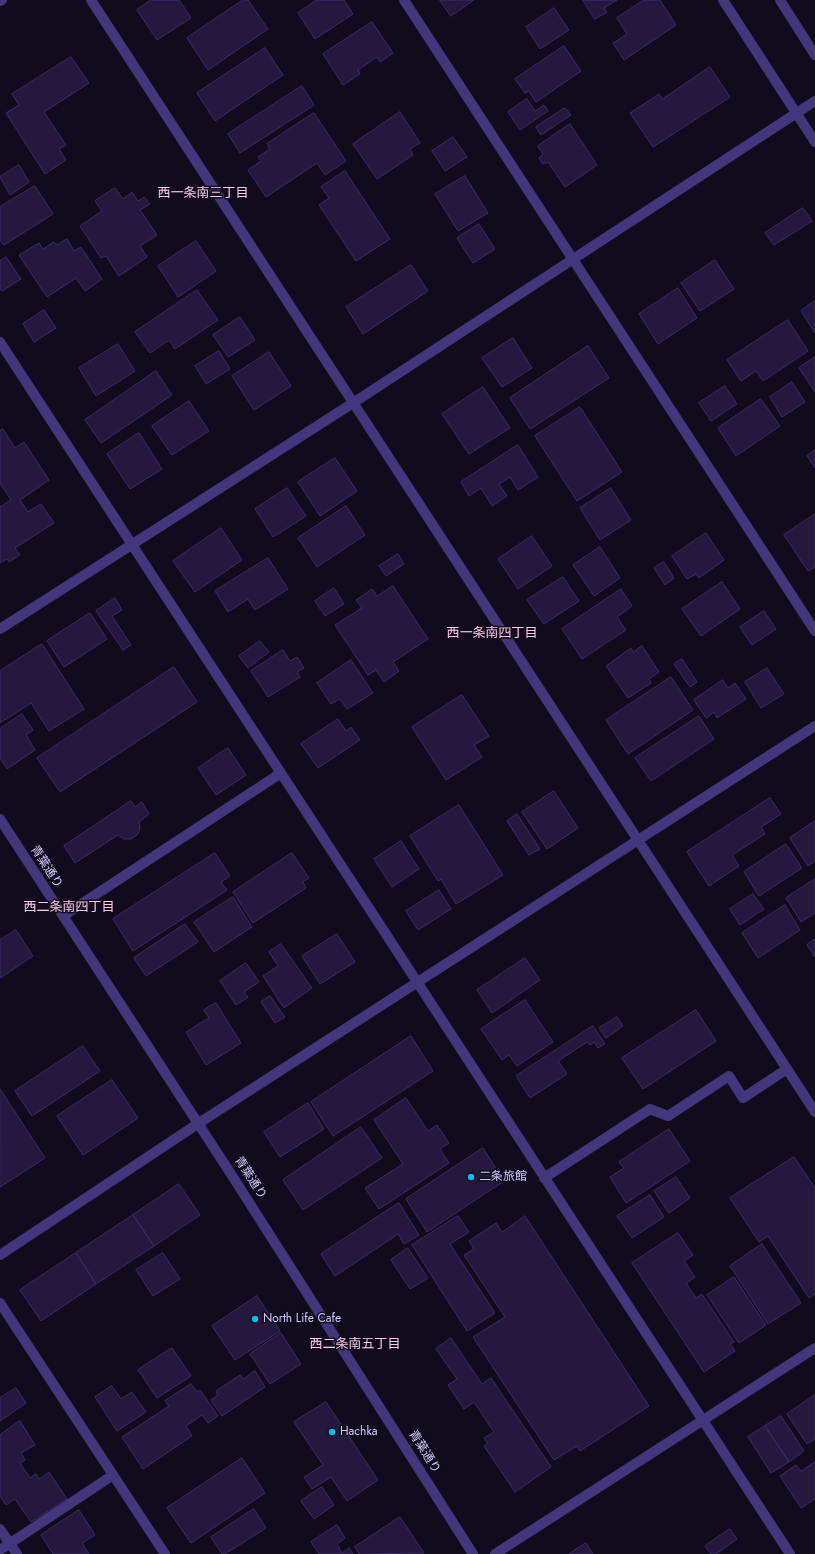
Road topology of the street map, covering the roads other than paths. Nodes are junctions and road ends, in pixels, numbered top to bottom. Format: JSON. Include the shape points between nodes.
{"nodes":[{"id":1,"x":91,"y":0,"type":"edge"},
{"id":2,"x":404,"y":0,"type":"edge"},
{"id":3,"x":723,"y":0,"type":"edge"},
{"id":4,"x":780,"y":0,"type":"edge"},
{"id":5,"x":815,"y":55,"type":"edge"},
{"id":6,"x":815,"y":101,"type":"edge"},
{"id":7,"x":796,"y":113,"type":"junction"},
{"id":8,"x":815,"y":142,"type":"edge"},
{"id":9,"x":573,"y":260,"type":"junction"},
{"id":10,"x":0,"y":342,"type":"edge"},
{"id":11,"x":353,"y":403,"type":"junction"},
{"id":12,"x":132,"y":543,"type":"junction"},
{"id":13,"x":0,"y":629,"type":"edge"},
{"id":14,"x":815,"y":631,"type":"edge"},
{"id":15,"x":815,"y":726,"type":"edge"},
{"id":16,"x":281,"y":773,"type":"junction"},
{"id":17,"x":0,"y":819,"type":"edge"},
{"id":18,"x":637,"y":840,"type":"junction"},
{"id":19,"x":63,"y":916,"type":"junction"},
{"id":20,"x":417,"y":982,"type":"junction"},
{"id":21,"x":787,"y":1069,"type":"junction"},
{"id":22,"x":815,"y":1112,"type":"edge"},
{"id":23,"x":198,"y":1123,"type":"junction"},
{"id":24,"x":544,"y":1178,"type":"junction"},
{"id":25,"x":0,"y":1255,"type":"edge"},
{"id":26,"x":0,"y":1303,"type":"edge"},
{"id":27,"x":815,"y":1348,"type":"edge"},
{"id":28,"x":702,"y":1420,"type":"junction"},
{"id":29,"x":113,"y":1476,"type":"junction"},
{"id":30,"x":0,"y":1529,"type":"edge"},
{"id":31,"x":10,"y":1543,"type":"junction"},
{"id":32,"x":0,"y":1550,"type":"edge"},
{"id":33,"x":17,"y":1554,"type":"edge"},
{"id":34,"x":164,"y":1554,"type":"edge"},
{"id":35,"x":473,"y":1554,"type":"edge"},
{"id":36,"x":495,"y":1554,"type":"edge"},
{"id":37,"x":790,"y":1554,"type":"edge"}],
"edges":[{"from":1,"to":11,"type":"street"},
{"from":2,"to":9,"type":"street"},
{"from":3,"to":7,"type":"street"},
{"from":4,"to":5,"type":"street"},
{"from":6,"to":7,"type":"street"},
{"from":7,"to":8,"type":"street"},
{"from":7,"to":9,"type":"street"},
{"from":9,"to":11,"type":"street"},
{"from":9,"to":14,"type":"street"},
{"from":10,"to":12,"type":"street"},
{"from":11,"to":12,"type":"street"},
{"from":11,"to":18,"type":"street"},
{"from":12,"to":13,"type":"street"},
{"from":12,"to":16,"type":"street"},
{"from":15,"to":18,"type":"street"},
{"from":16,"to":19,"type":"street"},
{"from":16,"to":20,"type":"street"},
{"from":17,"to":19,"type":"street","name":"青葉通り"},
{"from":18,"to":20,"type":"street"},
{"from":18,"to":21,"type":"street"},
{"from":19,"to":23,"type":"street","name":"青葉通り"},
{"from":20,"to":23,"type":"street"},
{"from":20,"to":24,"type":"street"},
{"from":21,"to":22,"type":"street"},
{"from":21,"to":24,"type":"street","via":[[743,1098],[729,1076],[668,1116],[650,1109]]},
{"from":23,"to":25,"type":"street"},
{"from":23,"to":35,"type":"street","name":"青葉通り"},
{"from":24,"to":28,"type":"street"},
{"from":26,"to":29,"type":"street"},
{"from":27,"to":28,"type":"street"},
{"from":28,"to":36,"type":"street"},
{"from":28,"to":37,"type":"street"},
{"from":29,"to":31,"type":"street"},
{"from":29,"to":34,"type":"street"},
{"from":30,"to":31,"type":"street"},
{"from":31,"to":32,"type":"street"},
{"from":31,"to":33,"type":"street"}]}
